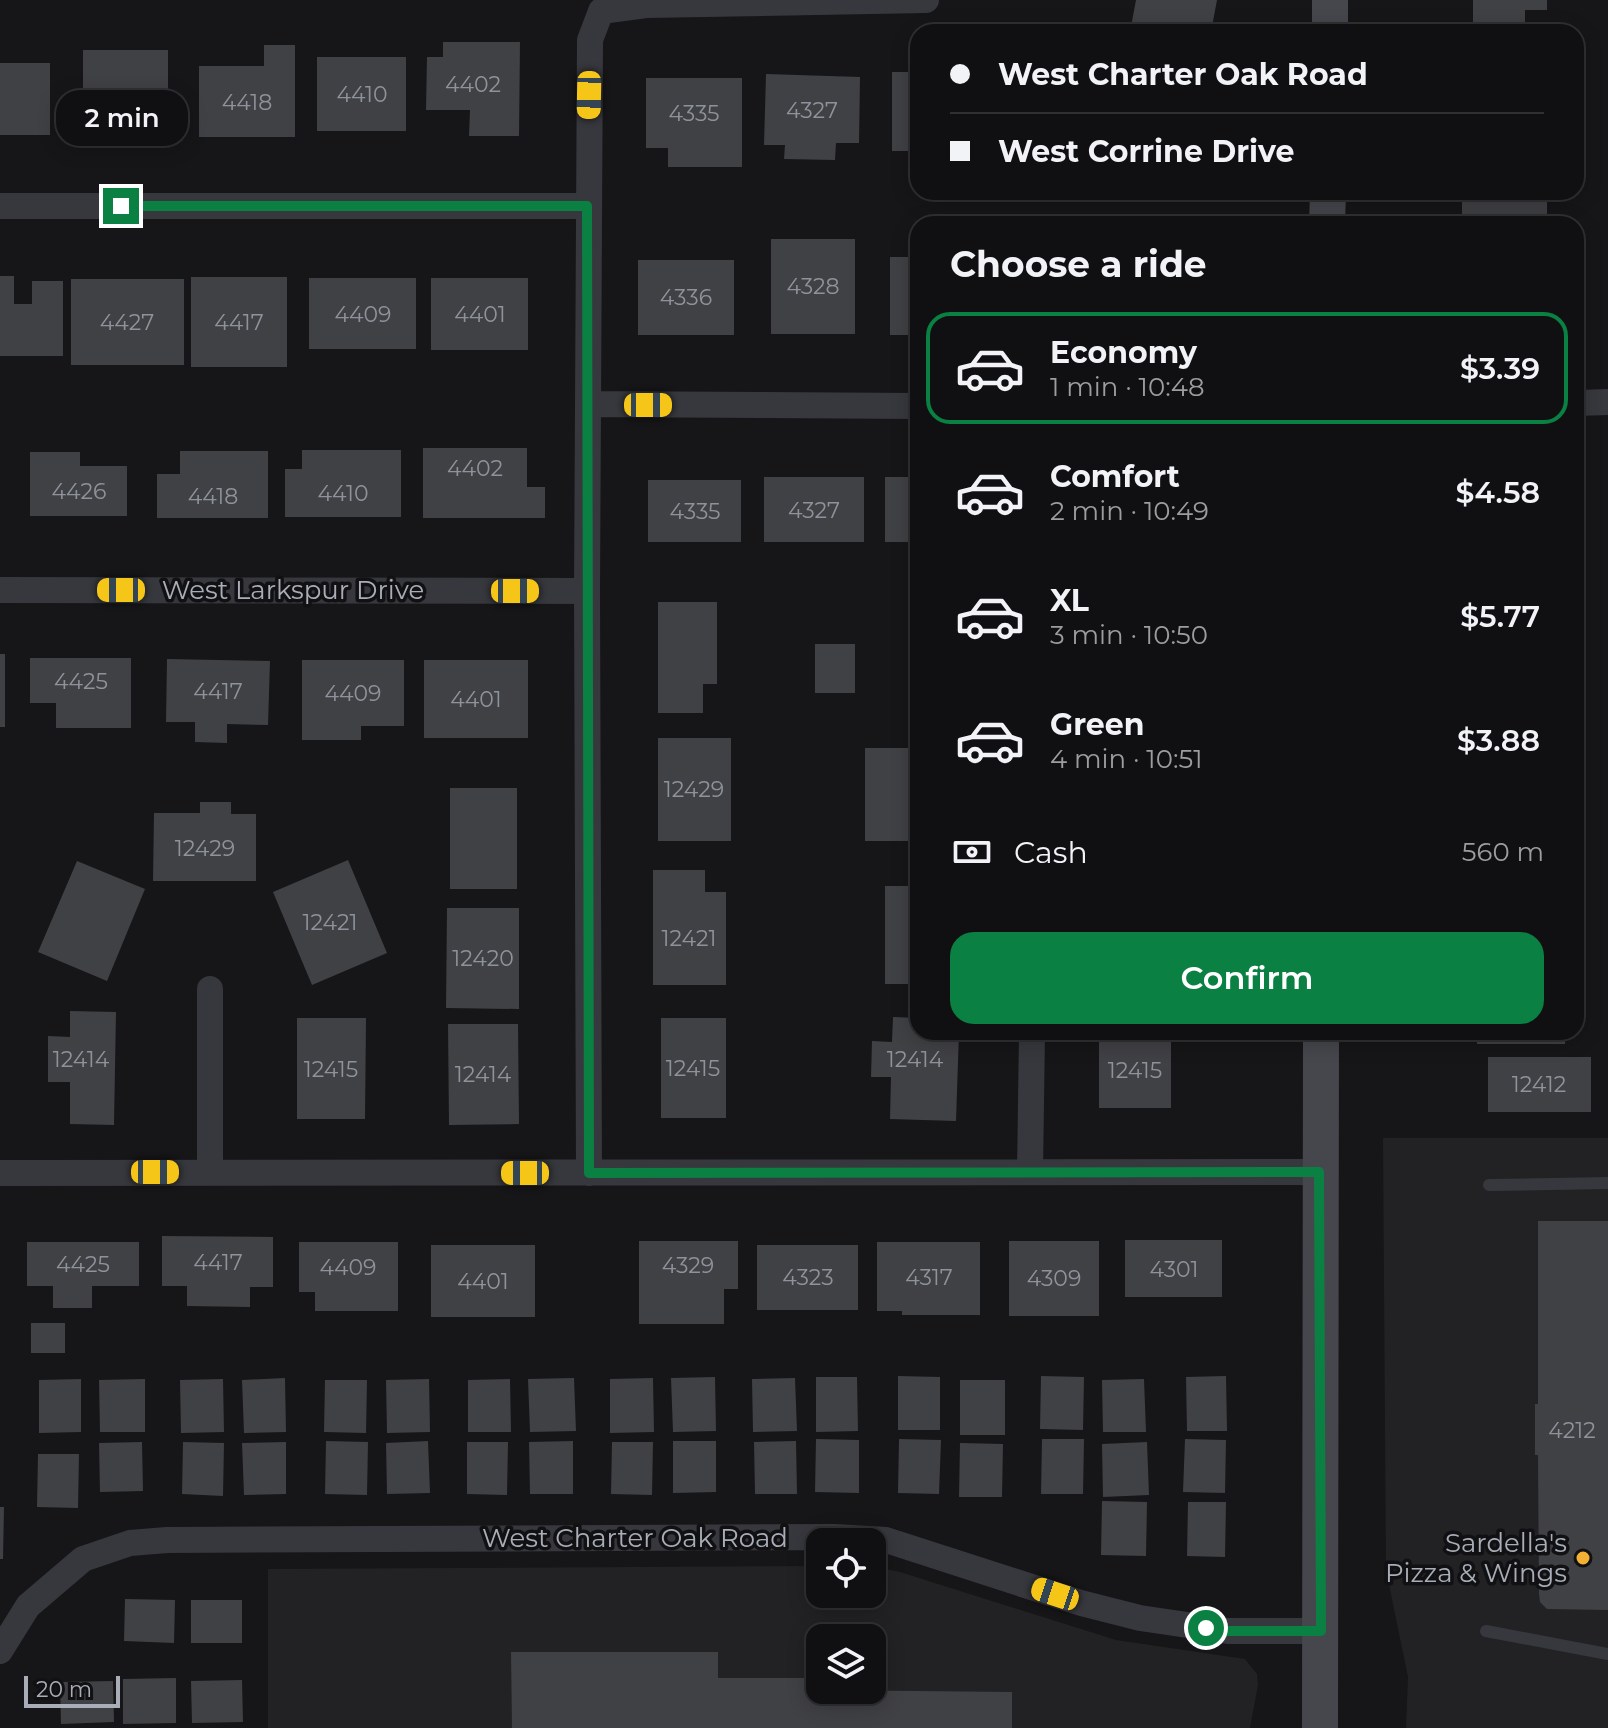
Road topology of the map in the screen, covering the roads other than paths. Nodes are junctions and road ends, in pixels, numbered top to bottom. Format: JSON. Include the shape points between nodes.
{"nodes":[{"id":1,"x":926,"y":0,"type":"edge"},
{"id":2,"x":1330,"y":0,"type":"edge"},
{"id":3,"x":1330,"y":24,"type":"edge"},
{"id":4,"x":0,"y":206,"type":"edge"},
{"id":5,"x":587,"y":206,"type":"junction"},
{"id":6,"x":1608,"y":402,"type":"edge"},
{"id":7,"x":1584,"y":403,"type":"edge"},
{"id":8,"x":588,"y":404,"type":"junction"},
{"id":9,"x":910,"y":406,"type":"edge"},
{"id":10,"x":0,"y":590,"type":"edge"},
{"id":11,"x":587,"y":591,"type":"junction"},
{"id":12,"x":210,"y":989,"type":"dead end"},
{"id":13,"x":1032,"y":1040,"type":"edge"},
{"id":14,"x":1321,"y":1040,"type":"edge"},
{"id":15,"x":210,"y":1172,"type":"junction"},
{"id":16,"x":1030,"y":1172,"type":"junction"},
{"id":17,"x":1319,"y":1172,"type":"junction"},
{"id":18,"x":0,"y":1173,"type":"edge"},
{"id":19,"x":589,"y":1173,"type":"junction"},
{"id":20,"x":1608,"y":1183,"type":"edge"},
{"id":21,"x":1489,"y":1185,"type":"dead end"},
{"id":22,"x":1321,"y":1631,"type":"junction"},
{"id":23,"x":1486,"y":1631,"type":"dead end"},
{"id":24,"x":0,"y":1651,"type":"edge"},
{"id":25,"x":1608,"y":1654,"type":"edge"},
{"id":26,"x":1320,"y":1728,"type":"edge"}],
"edges":[{"from":1,"to":5,"type":"street","via":[[646,5],[601,11],[590,40]]},
{"from":2,"to":3,"type":"main road"},
{"from":4,"to":5,"type":"street"},
{"from":5,"to":8,"type":"street"},
{"from":6,"to":7,"type":"street"},
{"from":8,"to":9,"type":"street"},
{"from":8,"to":11,"type":"street"},
{"from":10,"to":11,"type":"street","name":"West Larkspur Drive"},
{"from":11,"to":19,"type":"street"},
{"from":12,"to":15,"type":"street"},
{"from":13,"to":16,"type":"street"},
{"from":14,"to":17,"type":"main road"},
{"from":15,"to":18,"type":"street"},
{"from":15,"to":19,"type":"street"},
{"from":16,"to":17,"type":"street"},
{"from":16,"to":19,"type":"street"},
{"from":17,"to":22,"type":"main road"},
{"from":20,"to":21,"type":"lane"},
{"from":22,"to":24,"type":"street","name":"West Charter Oak Road","via":[[1228,1631],[1140,1618],[886,1540],[167,1540],[130,1543],[83,1559],[28,1606]]},
{"from":22,"to":26,"type":"main road"},
{"from":23,"to":25,"type":"lane"}]}
